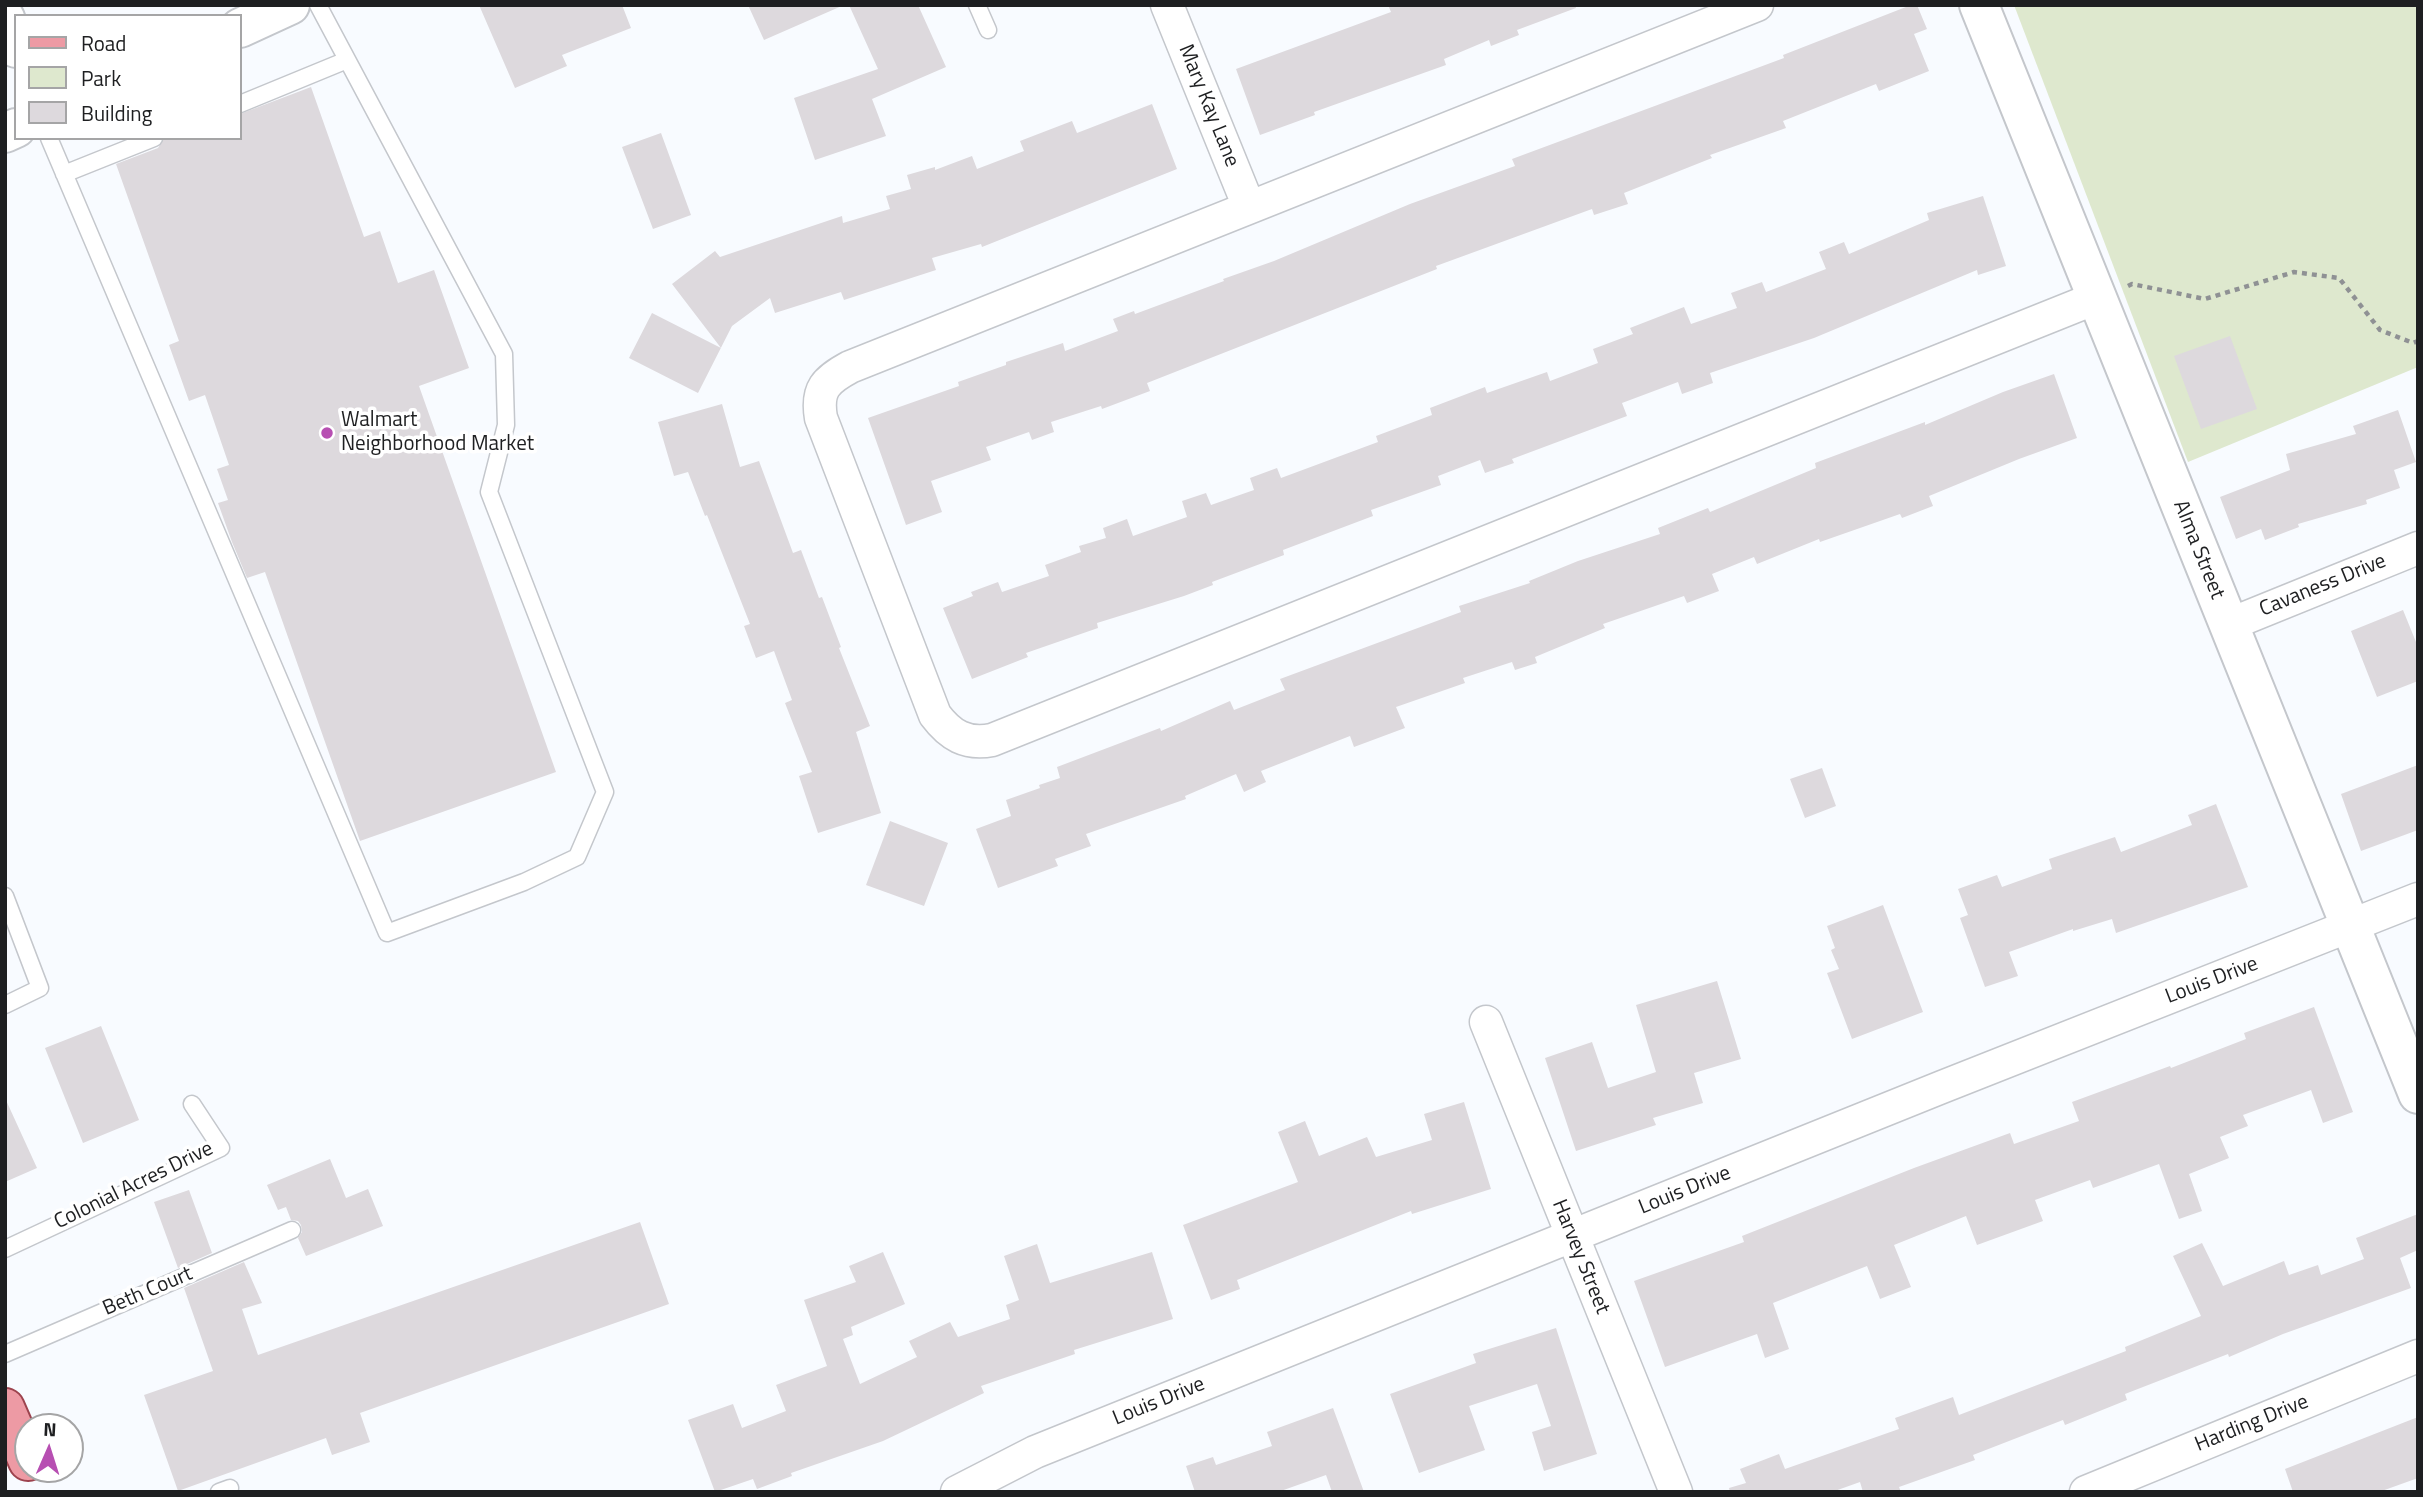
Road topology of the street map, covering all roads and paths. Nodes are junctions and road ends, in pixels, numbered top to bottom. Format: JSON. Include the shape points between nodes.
{"nodes":[{"id":1,"x":17,"y":5,"type":"edge"},
{"id":2,"x":290,"y":5,"type":"edge"},
{"id":3,"x":318,"y":5,"type":"edge"},
{"id":4,"x":977,"y":5,"type":"edge"},
{"id":5,"x":1167,"y":5,"type":"edge"},
{"id":6,"x":1757,"y":5,"type":"edge"},
{"id":7,"x":1979,"y":5,"type":"edge"},
{"id":8,"x":5,"y":10,"type":"edge"},
{"id":9,"x":5,"y":18,"type":"edge"},
{"id":10,"x":242,"y":27,"type":"edge"},
{"id":11,"x":988,"y":30,"type":"dead end"},
{"id":12,"x":14,"y":43,"type":"edge"},
{"id":13,"x":347,"y":60,"type":"junction"},
{"id":14,"x":242,"y":103,"type":"edge"},
{"id":15,"x":50,"y":140,"type":"edge"},
{"id":16,"x":149,"y":140,"type":"edge"},
{"id":17,"x":64,"y":174,"type":"junction"},
{"id":18,"x":1249,"y":207,"type":"junction"},
{"id":19,"x":2096,"y":298,"type":"junction"},
{"id":20,"x":2418,"y":341,"type":"edge"},
{"id":21,"x":2418,"y":548,"type":"edge"},
{"id":22,"x":2228,"y":625,"type":"junction"},
{"id":23,"x":5,"y":896,"type":"edge"},
{"id":24,"x":2418,"y":899,"type":"edge"},
{"id":25,"x":2350,"y":926,"type":"junction"},
{"id":26,"x":5,"y":1005,"type":"edge"},
{"id":27,"x":1486,"y":1022,"type":"dead end"},
{"id":28,"x":2418,"y":1094,"type":"edge"},
{"id":29,"x":192,"y":1104,"type":"dead end"},
{"id":30,"x":292,"y":1230,"type":"dead end"},
{"id":31,"x":1572,"y":1236,"type":"junction"},
{"id":32,"x":5,"y":1249,"type":"edge"},
{"id":33,"x":5,"y":1354,"type":"edge"},
{"id":34,"x":2418,"y":1356,"type":"edge"},
{"id":35,"x":5,"y":1408,"type":"edge"},
{"id":36,"x":14,"y":1429,"type":"edge"},
{"id":37,"x":957,"y":1492,"type":"edge"},
{"id":38,"x":1676,"y":1492,"type":"edge"},
{"id":39,"x":2086,"y":1492,"type":"edge"}],
"edges":[{"from":1,"to":8,"type":"street"},
{"from":2,"to":10,"type":"street"},
{"from":3,"to":13,"type":"lane"},
{"from":4,"to":11,"type":"lane"},
{"from":5,"to":18,"type":"street","name":"Mary Kay Lane"},
{"from":6,"to":18,"type":"street"},
{"from":7,"to":19,"type":"street","name":"Alma Street"},
{"from":9,"to":12,"type":"street"},
{"from":13,"to":14,"type":"lane"},
{"from":13,"to":17,"type":"lane","via":[[504,354],[506,425],[489,492],[605,792],[577,857],[524,882],[387,933]]},
{"from":15,"to":17,"type":"lane"},
{"from":16,"to":17,"type":"lane"},
{"from":18,"to":19,"type":"street","via":[[850,367],[828,381],[820,394],[821,418],[935,715],[957,737],[992,740]]},
{"from":19,"to":20,"type":"path","via":[[2132,284],[2205,299],[2294,272],[2339,278],[2380,330]]},
{"from":19,"to":22,"type":"street","name":"Alma Street"},
{"from":21,"to":22,"type":"street","name":"Cavaness Drive"},
{"from":22,"to":25,"type":"street","name":"Alma Street"},
{"from":23,"to":26,"type":"lane","via":[[40,988]]},
{"from":24,"to":25,"type":"street","name":"Louis Drive"},
{"from":25,"to":28,"type":"street","name":"Alma Street"},
{"from":25,"to":31,"type":"street","name":"Louis Drive"},
{"from":27,"to":31,"type":"street","name":"Harvey Street"},
{"from":29,"to":32,"type":"lane","name":"Colonial Acres Drive","via":[[221,1148]]},
{"from":30,"to":33,"type":"lane","name":"Beth Court"},
{"from":31,"to":37,"type":"street","name":"Louis Drive","via":[[1035,1452]]},
{"from":31,"to":38,"type":"street","name":"Harvey Street"},
{"from":34,"to":39,"type":"street","name":"Harding Drive"},
{"from":35,"to":36,"type":"main road"}]}
